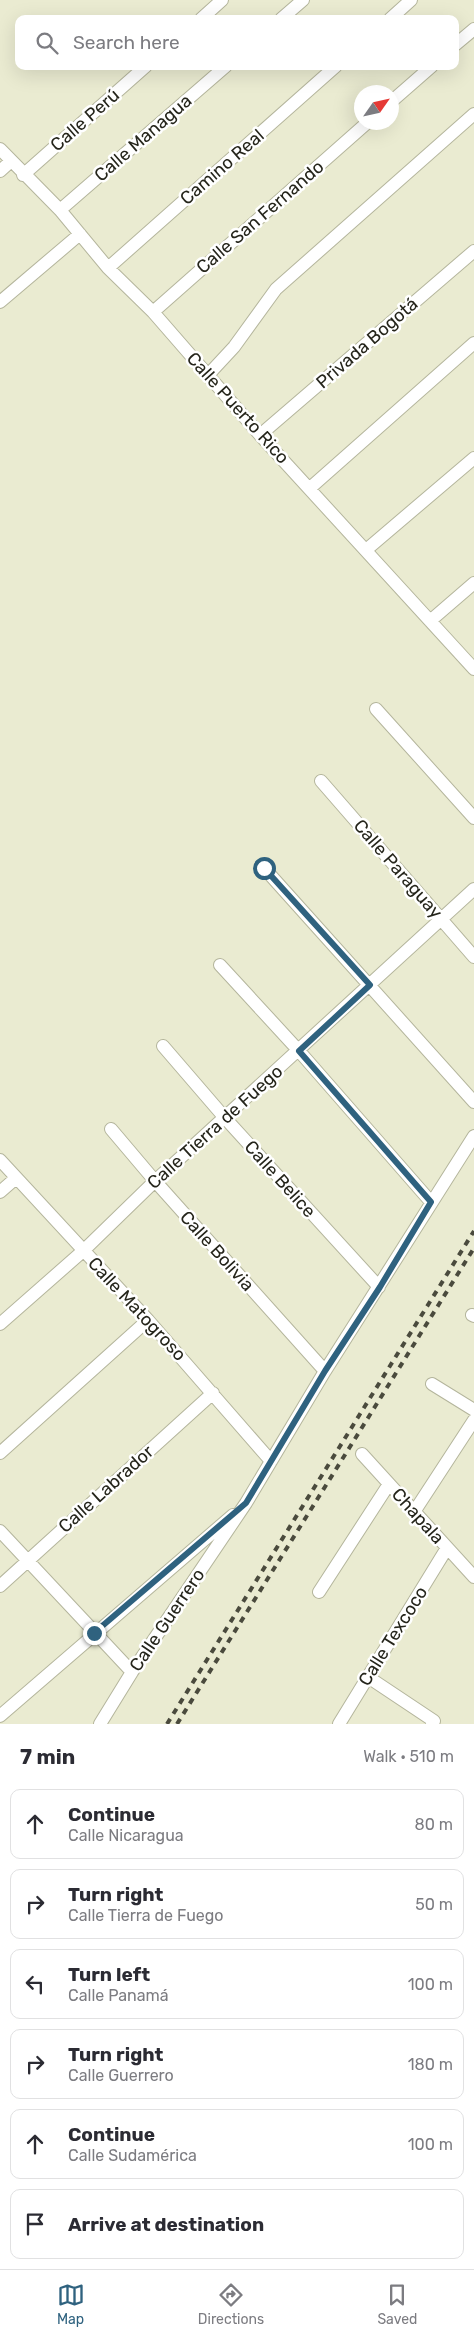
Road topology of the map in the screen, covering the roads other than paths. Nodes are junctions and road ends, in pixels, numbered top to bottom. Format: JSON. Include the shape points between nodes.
{"nodes":[{"id":1,"x":222,"y":0,"type":"edge"},
{"id":2,"x":303,"y":0,"type":"edge"},
{"id":3,"x":411,"y":0,"type":"edge"},
{"id":4,"x":205,"y":15,"type":"edge"},
{"id":5,"x":286,"y":15,"type":"edge"},
{"id":6,"x":394,"y":15,"type":"edge"},
{"id":7,"x":474,"y":29,"type":"edge"},
{"id":8,"x":459,"y":42,"type":"edge"},
{"id":9,"x":141,"y":70,"type":"edge"},
{"id":10,"x":221,"y":70,"type":"edge"},
{"id":11,"x":331,"y":70,"type":"edge"},
{"id":12,"x":428,"y":70,"type":"edge"},
{"id":13,"x":399,"y":96,"type":"edge"},
{"id":14,"x":474,"y":114,"type":"edge"},
{"id":15,"x":359,"y":130,"type":"edge"},
{"id":16,"x":0,"y":149,"type":"edge"},
{"id":17,"x":11,"y":161,"type":"junction"},
{"id":18,"x":0,"y":171,"type":"edge"},
{"id":19,"x":23,"y":174,"type":"junction"},
{"id":20,"x":60,"y":210,"type":"junction"},
{"id":21,"x":80,"y":234,"type":"junction"},
{"id":22,"x":474,"y":251,"type":"edge"},
{"id":23,"x":108,"y":268,"type":"junction"},
{"id":24,"x":0,"y":302,"type":"edge"},
{"id":25,"x":153,"y":312,"type":"junction"},
{"id":26,"x":474,"y":343,"type":"edge"},
{"id":27,"x":208,"y":375,"type":"junction"},
{"id":28,"x":260,"y":435,"type":"junction"},
{"id":29,"x":474,"y":458,"type":"edge"},
{"id":30,"x":310,"y":488,"type":"junction"},
{"id":31,"x":366,"y":550,"type":"junction"},
{"id":32,"x":474,"y":583,"type":"edge"},
{"id":33,"x":430,"y":621,"type":"junction"},
{"id":34,"x":474,"y":669,"type":"edge"},
{"id":35,"x":376,"y":709,"type":"dead end"},
{"id":36,"x":321,"y":781,"type":"dead end"},
{"id":37,"x":474,"y":818,"type":"edge"},
{"id":38,"x":264,"y":868,"type":"dead end"},
{"id":39,"x":474,"y":889,"type":"edge"},
{"id":40,"x":441,"y":919,"type":"junction"},
{"id":41,"x":474,"y":957,"type":"edge"},
{"id":42,"x":220,"y":965,"type":"dead end"},
{"id":43,"x":370,"y":985,"type":"junction"},
{"id":44,"x":164,"y":1046,"type":"dead end"},
{"id":45,"x":299,"y":1051,"type":"junction"},
{"id":46,"x":474,"y":1102,"type":"edge"},
{"id":47,"x":225,"y":1118,"type":"junction"},
{"id":48,"x":111,"y":1129,"type":"dead end"},
{"id":49,"x":474,"y":1136,"type":"edge"},
{"id":50,"x":0,"y":1160,"type":"edge"},
{"id":51,"x":16,"y":1178,"type":"junction"},
{"id":52,"x":155,"y":1181,"type":"junction"},
{"id":53,"x":0,"y":1192,"type":"edge"},
{"id":54,"x":431,"y":1202,"type":"junction"},
{"id":55,"x":83,"y":1251,"type":"junction"},
{"id":56,"x":380,"y":1287,"type":"junction"},
{"id":57,"x":148,"y":1320,"type":"junction"},
{"id":58,"x":0,"y":1324,"type":"edge"},
{"id":59,"x":325,"y":1371,"type":"junction"},
{"id":60,"x":432,"y":1384,"type":"dead end"},
{"id":61,"x":213,"y":1393,"type":"junction"},
{"id":62,"x":474,"y":1410,"type":"edge"},
{"id":63,"x":474,"y":1420,"type":"edge"},
{"id":64,"x":0,"y":1453,"type":"edge"},
{"id":65,"x":362,"y":1454,"type":"dead end"},
{"id":66,"x":271,"y":1461,"type":"junction"},
{"id":67,"x":389,"y":1484,"type":"junction"},
{"id":68,"x":246,"y":1503,"type":"junction"},
{"id":69,"x":414,"y":1512,"type":"junction"},
{"id":70,"x":0,"y":1531,"type":"edge"},
{"id":71,"x":447,"y":1548,"type":"junction"},
{"id":72,"x":27,"y":1560,"type":"junction"},
{"id":73,"x":474,"y":1577,"type":"edge"},
{"id":74,"x":0,"y":1586,"type":"edge"},
{"id":75,"x":319,"y":1592,"type":"dead end"},
{"id":76,"x":94,"y":1633,"type":"junction"},
{"id":77,"x":132,"y":1672,"type":"junction"},
{"id":78,"x":368,"y":1677,"type":"junction"},
{"id":79,"x":0,"y":1716,"type":"edge"},
{"id":80,"x":433,"y":1723,"type":"edge"},
{"id":81,"x":100,"y":1724,"type":"edge"},
{"id":82,"x":339,"y":1724,"type":"edge"}],
"edges":[{"from":1,"to":4,"type":"street"},
{"from":2,"to":5,"type":"street"},
{"from":3,"to":6,"type":"street"},
{"from":7,"to":8,"type":"street"},
{"from":9,"to":19,"type":"street","name":"Calle Perú"},
{"from":10,"to":20,"type":"street","name":"Calle Managua"},
{"from":11,"to":23,"type":"street","name":"Camino Real"},
{"from":12,"to":13,"type":"street"},
{"from":14,"to":27,"type":"street","via":[[276,289],[234,348]]},
{"from":15,"to":25,"type":"street","name":"Calle San Fernando"},
{"from":16,"to":17,"type":"street","name":"Calle Puerto Rico"},
{"from":17,"to":18,"type":"street"},
{"from":17,"to":19,"type":"street","name":"Calle Puerto Rico"},
{"from":19,"to":20,"type":"street","name":"Calle Puerto Rico"},
{"from":20,"to":21,"type":"street","name":"Calle Puerto Rico"},
{"from":21,"to":23,"type":"street","name":"Calle Puerto Rico"},
{"from":21,"to":24,"type":"street"},
{"from":22,"to":28,"type":"street","name":"Privada Bogotá"},
{"from":23,"to":25,"type":"street","name":"Calle Puerto Rico"},
{"from":25,"to":27,"type":"street","name":"Calle Puerto Rico"},
{"from":26,"to":30,"type":"street"},
{"from":27,"to":28,"type":"street","name":"Calle Puerto Rico"},
{"from":28,"to":30,"type":"street","name":"Calle Puerto Rico"},
{"from":29,"to":31,"type":"street"},
{"from":30,"to":31,"type":"street","name":"Calle Puerto Rico"},
{"from":31,"to":33,"type":"street","name":"Calle Puerto Rico"},
{"from":32,"to":33,"type":"street"},
{"from":33,"to":34,"type":"street","name":"Calle Puerto Rico"},
{"from":35,"to":37,"type":"street"},
{"from":36,"to":40,"type":"street","name":"Calle Paraguay"},
{"from":38,"to":43,"type":"street"},
{"from":39,"to":40,"type":"street","name":"Calle Tierra de Fuego"},
{"from":40,"to":41,"type":"street","name":"Calle Paraguay"},
{"from":40,"to":43,"type":"street","name":"Calle Tierra de Fuego"},
{"from":42,"to":45,"type":"street"},
{"from":43,"to":45,"type":"street","name":"Calle Tierra de Fuego"},
{"from":43,"to":46,"type":"street"},
{"from":44,"to":47,"type":"street","name":"Calle Belice"},
{"from":45,"to":47,"type":"street","name":"Calle Tierra de Fuego"},
{"from":45,"to":54,"type":"street"},
{"from":47,"to":52,"type":"street","name":"Calle Tierra de Fuego"},
{"from":47,"to":56,"type":"street","name":"Calle Belice"},
{"from":48,"to":52,"type":"street","name":"Calle Bolivia"},
{"from":49,"to":54,"type":"street","name":"Calle Guerrero"},
{"from":50,"to":51,"type":"street","name":"Calle Matogroso"},
{"from":51,"to":53,"type":"street"},
{"from":51,"to":55,"type":"street","name":"Calle Matogroso"},
{"from":52,"to":55,"type":"street","name":"Calle Tierra de Fuego"},
{"from":52,"to":59,"type":"street","name":"Calle Bolivia"},
{"from":54,"to":56,"type":"street","name":"Calle Guerrero"},
{"from":55,"to":57,"type":"street","name":"Calle Matogroso"},
{"from":55,"to":58,"type":"street","name":"Calle Tierra de Fuego"},
{"from":56,"to":59,"type":"street","name":"Calle Guerrero"},
{"from":57,"to":61,"type":"street","name":"Calle Matogroso"},
{"from":57,"to":64,"type":"street"},
{"from":59,"to":66,"type":"street","name":"Calle Guerrero"},
{"from":60,"to":62,"type":"street"},
{"from":61,"to":66,"type":"street","name":"Calle Matogroso"},
{"from":61,"to":72,"type":"street","name":"Calle Labrador"},
{"from":63,"to":69,"type":"street"},
{"from":65,"to":67,"type":"street","name":"Chapala"},
{"from":66,"to":68,"type":"street","name":"Calle Guerrero"},
{"from":67,"to":69,"type":"street","name":"Chapala"},
{"from":67,"to":75,"type":"street"},
{"from":68,"to":76,"type":"street"},
{"from":68,"to":77,"type":"street","name":"Calle Guerrero"},
{"from":69,"to":71,"type":"street","name":"Chapala"},
{"from":70,"to":72,"type":"street"},
{"from":71,"to":73,"type":"street","name":"Chapala"},
{"from":71,"to":78,"type":"street","name":"Calle Texcoco"},
{"from":72,"to":74,"type":"street","name":"Calle Labrador"},
{"from":72,"to":76,"type":"street"},
{"from":76,"to":77,"type":"street"},
{"from":76,"to":79,"type":"street"},
{"from":77,"to":81,"type":"street","name":"Calle Guerrero"},
{"from":78,"to":80,"type":"street"},
{"from":78,"to":82,"type":"street","name":"Calle Texcoco"}]}
